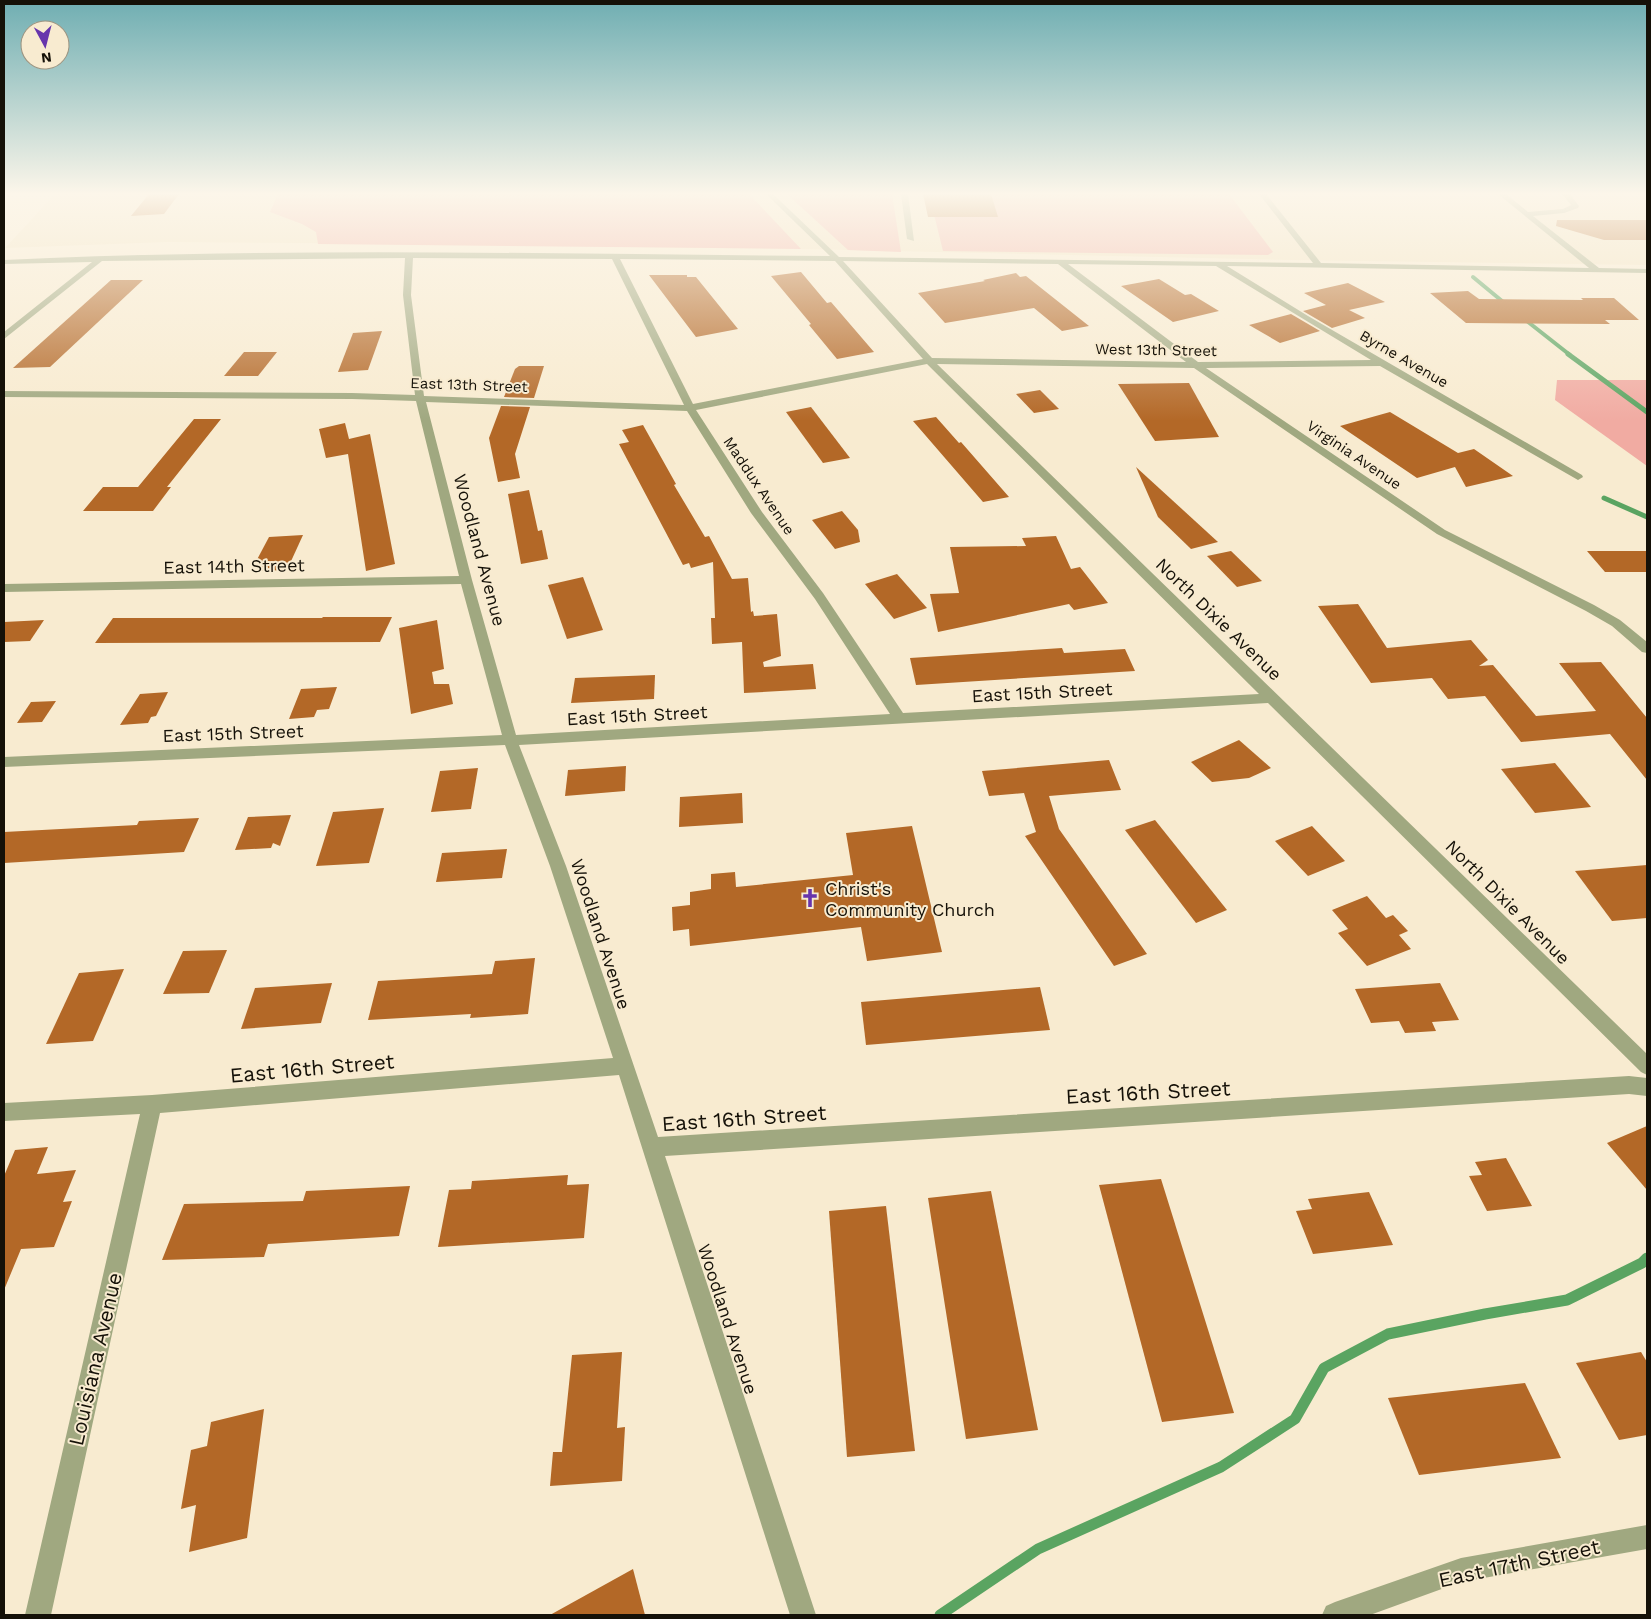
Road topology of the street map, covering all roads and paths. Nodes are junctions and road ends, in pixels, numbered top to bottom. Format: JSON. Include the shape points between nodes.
{"nodes":[{"id":1,"x":87,"y":270,"type":"edge"},
{"id":2,"x":408,"y":270,"type":"edge"},
{"id":3,"x":621,"y":270,"type":"edge"},
{"id":4,"x":847,"y":270,"type":"edge"},
{"id":5,"x":1072,"y":270,"type":"edge"},
{"id":6,"x":1227,"y":270,"type":"edge"},
{"id":7,"x":1575,"y":270,"type":"edge"},
{"id":8,"x":1596,"y":270,"type":"joint"},
{"id":9,"x":1647,"y":271,"type":"edge"},
{"id":10,"x":4,"y":336,"type":"edge"},
{"id":11,"x":929,"y":360,"type":"junction"},
{"id":12,"x":1382,"y":364,"type":"junction"},
{"id":13,"x":1196,"y":365,"type":"junction"},
{"id":14,"x":4,"y":394,"type":"edge"},
{"id":15,"x":420,"y":399,"type":"junction"},
{"id":16,"x":690,"y":408,"type":"junction"},
{"id":17,"x":1578,"y":477,"type":"dead end"},
{"id":18,"x":466,"y":580,"type":"junction"},
{"id":19,"x":4,"y":588,"type":"edge"},
{"id":20,"x":1647,"y":649,"type":"edge"},
{"id":21,"x":1273,"y":698,"type":"junction"},
{"id":22,"x":900,"y":719,"type":"junction"},
{"id":23,"x":510,"y":740,"type":"junction"},
{"id":24,"x":4,"y":762,"type":"edge"},
{"id":25,"x":624,"y":1066,"type":"junction"},
{"id":26,"x":1647,"y":1066,"type":"edge"},
{"id":27,"x":1647,"y":1087,"type":"edge"},
{"id":28,"x":152,"y":1104,"type":"junction"},
{"id":29,"x":4,"y":1112,"type":"edge"},
{"id":30,"x":652,"y":1147,"type":"junction"},
{"id":31,"x":1647,"y":1537,"type":"edge"},
{"id":32,"x":38,"y":1615,"type":"edge"},
{"id":33,"x":803,"y":1615,"type":"edge"},
{"id":34,"x":1335,"y":1615,"type":"edge"}],
"edges":[{"from":1,"to":10,"type":"street"},
{"from":2,"to":15,"type":"street","name":"Woodland Avenue","via":[[407,295]]},
{"from":3,"to":16,"type":"street","name":"Maddux Avenue"},
{"from":4,"to":11,"type":"street","name":"North Dixie Avenue"},
{"from":5,"to":13,"type":"street","name":"Virginia Avenue"},
{"from":6,"to":12,"type":"street","name":"Byrne Avenue"},
{"from":7,"to":8,"type":"street"},
{"from":8,"to":9,"type":"street"},
{"from":11,"to":13,"type":"street","name":"West 13th Street"},
{"from":11,"to":16,"type":"street","name":"East 13th Street"},
{"from":11,"to":21,"type":"street","name":"North Dixie Avenue"},
{"from":12,"to":13,"type":"street","name":"West 13th Street"},
{"from":12,"to":17,"type":"street","name":"Byrne Avenue"},
{"from":13,"to":20,"type":"street","name":"Virginia Avenue","via":[[1441,532],[1590,608],[1616,623]]},
{"from":14,"to":15,"type":"street","name":"East 13th Street"},
{"from":15,"to":16,"type":"street","name":"East 13th Street"},
{"from":15,"to":18,"type":"street","name":"Woodland Avenue"},
{"from":16,"to":22,"type":"street","name":"Maddux Avenue","via":[[757,513],[819,596]]},
{"from":18,"to":19,"type":"street","name":"East 14th Street"},
{"from":18,"to":23,"type":"street","name":"Woodland Avenue"},
{"from":21,"to":22,"type":"street","name":"East 15th Street"},
{"from":21,"to":26,"type":"street","name":"North Dixie Avenue"},
{"from":22,"to":23,"type":"street","name":"East 15th Street"},
{"from":23,"to":24,"type":"street","name":"East 15th Street"},
{"from":23,"to":25,"type":"street","name":"Woodland Avenue","via":[[558,866]]},
{"from":25,"to":28,"type":"street","name":"East 16th Street"},
{"from":25,"to":30,"type":"street","name":"Woodland Avenue"},
{"from":27,"to":30,"type":"street","name":"East 16th Street","via":[[1629,1085]]},
{"from":28,"to":29,"type":"street","name":"East 16th Street"},
{"from":28,"to":32,"type":"street","name":"Louisiana Avenue"},
{"from":30,"to":33,"type":"street","name":"Woodland Avenue"},
{"from":31,"to":34,"type":"street","name":"East 17th Street","via":[[1461,1570]]}]}
